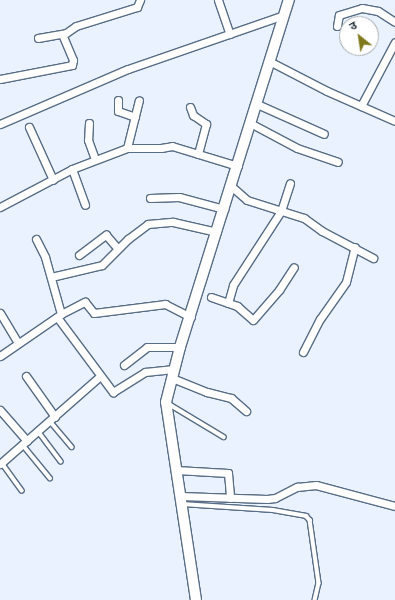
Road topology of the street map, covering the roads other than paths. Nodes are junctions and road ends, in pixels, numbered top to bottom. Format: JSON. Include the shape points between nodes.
{"nodes":[{"id":1,"x":140,"y":0,"type":"edge"},
{"id":2,"x":218,"y":0,"type":"edge"},
{"id":3,"x":289,"y":0,"type":"edge"},
{"id":4,"x":284,"y":16,"type":"junction"},
{"id":5,"x":395,"y":22,"type":"edge"},
{"id":6,"x":337,"y":26,"type":"dead end"},
{"id":7,"x":62,"y":34,"type":"junction"},
{"id":8,"x":230,"y":34,"type":"junction"},
{"id":9,"x":38,"y":38,"type":"dead end"},
{"id":10,"x":395,"y":42,"type":"edge"},
{"id":11,"x":269,"y":60,"type":"junction"},
{"id":12,"x":0,"y":79,"type":"edge"},
{"id":13,"x":118,"y":100,"type":"dead end"},
{"id":14,"x":139,"y":100,"type":"dead end"},
{"id":15,"x":257,"y":104,"type":"junction"},
{"id":16,"x":361,"y":106,"type":"junction"},
{"id":17,"x":190,"y":107,"type":"dead end"},
{"id":18,"x":135,"y":117,"type":"junction"},
{"id":19,"x":395,"y":121,"type":"edge"},
{"id":20,"x":89,"y":123,"type":"dead end"},
{"id":21,"x":250,"y":123,"type":"junction"},
{"id":22,"x":0,"y":124,"type":"edge"},
{"id":23,"x":29,"y":127,"type":"dead end"},
{"id":24,"x":324,"y":134,"type":"dead end"},
{"id":25,"x":127,"y":148,"type":"junction"},
{"id":26,"x":198,"y":154,"type":"junction"},
{"id":27,"x":95,"y":159,"type":"junction"},
{"id":28,"x":338,"y":162,"type":"dead end"},
{"id":29,"x":238,"y":166,"type":"junction"},
{"id":30,"x":72,"y":169,"type":"junction"},
{"id":31,"x":52,"y":180,"type":"junction"},
{"id":32,"x":290,"y":183,"type":"dead end"},
{"id":33,"x":232,"y":186,"type":"junction"},
{"id":34,"x":150,"y":198,"type":"dead end"},
{"id":35,"x":85,"y":205,"type":"dead end"},
{"id":36,"x":1,"y":206,"type":"edge"},
{"id":37,"x":224,"y":209,"type":"junction"},
{"id":38,"x":281,"y":211,"type":"junction"},
{"id":39,"x":217,"y":232,"type":"junction"},
{"id":40,"x":36,"y":239,"type":"dead end"},
{"id":41,"x":354,"y":247,"type":"junction"},
{"id":42,"x":118,"y":250,"type":"junction"},
{"id":43,"x":79,"y":256,"type":"dead end"},
{"id":44,"x":372,"y":258,"type":"dead end"},
{"id":45,"x":294,"y":267,"type":"dead end"},
{"id":46,"x":51,"y":277,"type":"junction"},
{"id":47,"x":211,"y":297,"type":"dead end"},
{"id":48,"x":228,"y":303,"type":"junction"},
{"id":49,"x":0,"y":313,"type":"edge"},
{"id":50,"x":59,"y":316,"type":"junction"},
{"id":51,"x":191,"y":317,"type":"junction"},
{"id":52,"x":18,"y":343,"type":"junction"},
{"id":53,"x":180,"y":347,"type":"junction"},
{"id":54,"x":304,"y":352,"type":"dead end"},
{"id":55,"x":0,"y":356,"type":"edge"},
{"id":56,"x":124,"y":365,"type":"dead end"},
{"id":57,"x":173,"y":374,"type":"junction"},
{"id":58,"x":26,"y":376,"type":"dead end"},
{"id":59,"x":99,"y":377,"type":"junction"},
{"id":60,"x":166,"y":402,"type":"junction"},
{"id":61,"x":0,"y":410,"type":"edge"},
{"id":62,"x":246,"y":411,"type":"dead end"},
{"id":63,"x":52,"y":419,"type":"junction"},
{"id":64,"x":38,"y":431,"type":"junction"},
{"id":65,"x":224,"y":437,"type":"dead end"},
{"id":66,"x":25,"y":443,"type":"junction"},
{"id":67,"x":72,"y":447,"type":"dead end"},
{"id":68,"x":61,"y":461,"type":"dead end"},
{"id":69,"x":1,"y":463,"type":"edge"},
{"id":70,"x":176,"y":470,"type":"junction"},
{"id":71,"x":50,"y":478,"type":"dead end"},
{"id":72,"x":22,"y":491,"type":"dead end"},
{"id":73,"x":230,"y":498,"type":"junction"},
{"id":74,"x":180,"y":500,"type":"junction"},
{"id":75,"x":395,"y":506,"type":"edge"},
{"id":76,"x":196,"y":600,"type":"edge"},
{"id":77,"x":315,"y":600,"type":"edge"}],
"edges":[{"from":1,"to":7,"type":"street","via":[[137,7],[76,26]]},
{"from":2,"to":8,"type":"street"},
{"from":3,"to":4,"type":"street"},
{"from":4,"to":8,"type":"street"},
{"from":4,"to":11,"type":"street"},
{"from":5,"to":6,"type":"street","via":[[378,11],[362,8],[339,15]]},
{"from":7,"to":9,"type":"street"},
{"from":7,"to":12,"type":"street","via":[[73,60],[72,65]]},
{"from":8,"to":22,"type":"street","via":[[128,69]]},
{"from":10,"to":16,"type":"street"},
{"from":11,"to":15,"type":"street"},
{"from":11,"to":16,"type":"street"},
{"from":13,"to":18,"type":"street","via":[[118,111]]},
{"from":14,"to":18,"type":"street"},
{"from":15,"to":21,"type":"street"},
{"from":15,"to":24,"type":"street"},
{"from":16,"to":19,"type":"street"},
{"from":17,"to":26,"type":"street","via":[[193,115],[206,124]]},
{"from":18,"to":25,"type":"street"},
{"from":20,"to":27,"type":"street","via":[[88,140]]},
{"from":21,"to":28,"type":"street","via":[[297,148]]},
{"from":21,"to":29,"type":"street"},
{"from":23,"to":31,"type":"street"},
{"from":25,"to":26,"type":"street","via":[[172,146]]},
{"from":25,"to":27,"type":"street"},
{"from":26,"to":29,"type":"street"},
{"from":27,"to":30,"type":"street"},
{"from":29,"to":33,"type":"street"},
{"from":30,"to":31,"type":"street"},
{"from":30,"to":35,"type":"street"},
{"from":31,"to":36,"type":"street"},
{"from":32,"to":38,"type":"street"},
{"from":33,"to":37,"type":"street"},
{"from":33,"to":38,"type":"street","via":[[247,200]]},
{"from":34,"to":37,"type":"street","via":[[179,197]]},
{"from":37,"to":39,"type":"street"},
{"from":38,"to":41,"type":"street","via":[[304,218],[322,231]]},
{"from":38,"to":48,"type":"street","via":[[234,285]]},
{"from":39,"to":42,"type":"street","via":[[160,221],[137,231]]},
{"from":39,"to":51,"type":"street"},
{"from":40,"to":46,"type":"street"},
{"from":41,"to":44,"type":"street"},
{"from":41,"to":54,"type":"street","via":[[346,282],[320,319]]},
{"from":42,"to":43,"type":"street","via":[[106,236]]},
{"from":42,"to":46,"type":"street","via":[[98,266]]},
{"from":45,"to":48,"type":"street","via":[[255,319],[251,319],[242,309]]},
{"from":46,"to":50,"type":"street"},
{"from":47,"to":48,"type":"street"},
{"from":49,"to":52,"type":"street"},
{"from":50,"to":51,"type":"street","via":[[85,302],[94,313],[165,304]]},
{"from":50,"to":52,"type":"street"},
{"from":50,"to":59,"type":"street"},
{"from":51,"to":53,"type":"street"},
{"from":52,"to":55,"type":"street"},
{"from":53,"to":56,"type":"street","via":[[147,347]]},
{"from":53,"to":57,"type":"street"},
{"from":57,"to":59,"type":"street","via":[[145,372],[114,392]]},
{"from":57,"to":60,"type":"street"},
{"from":57,"to":62,"type":"street","via":[[207,392],[231,398]]},
{"from":58,"to":63,"type":"street"},
{"from":59,"to":63,"type":"street"},
{"from":60,"to":65,"type":"lane"},
{"from":60,"to":70,"type":"street"},
{"from":61,"to":66,"type":"street"},
{"from":63,"to":64,"type":"street"},
{"from":63,"to":67,"type":"lane"},
{"from":64,"to":66,"type":"street"},
{"from":64,"to":68,"type":"lane"},
{"from":66,"to":69,"type":"street"},
{"from":66,"to":71,"type":"lane"},
{"from":69,"to":72,"type":"lane"},
{"from":70,"to":73,"type":"street","via":[[228,473]]},
{"from":70,"to":74,"type":"street"},
{"from":73,"to":74,"type":"street"},
{"from":73,"to":75,"type":"street","via":[[275,498],[297,487],[316,485]]},
{"from":74,"to":76,"type":"street"},
{"from":74,"to":77,"type":"lane","via":[[306,516],[310,520],[319,583]]}]}
